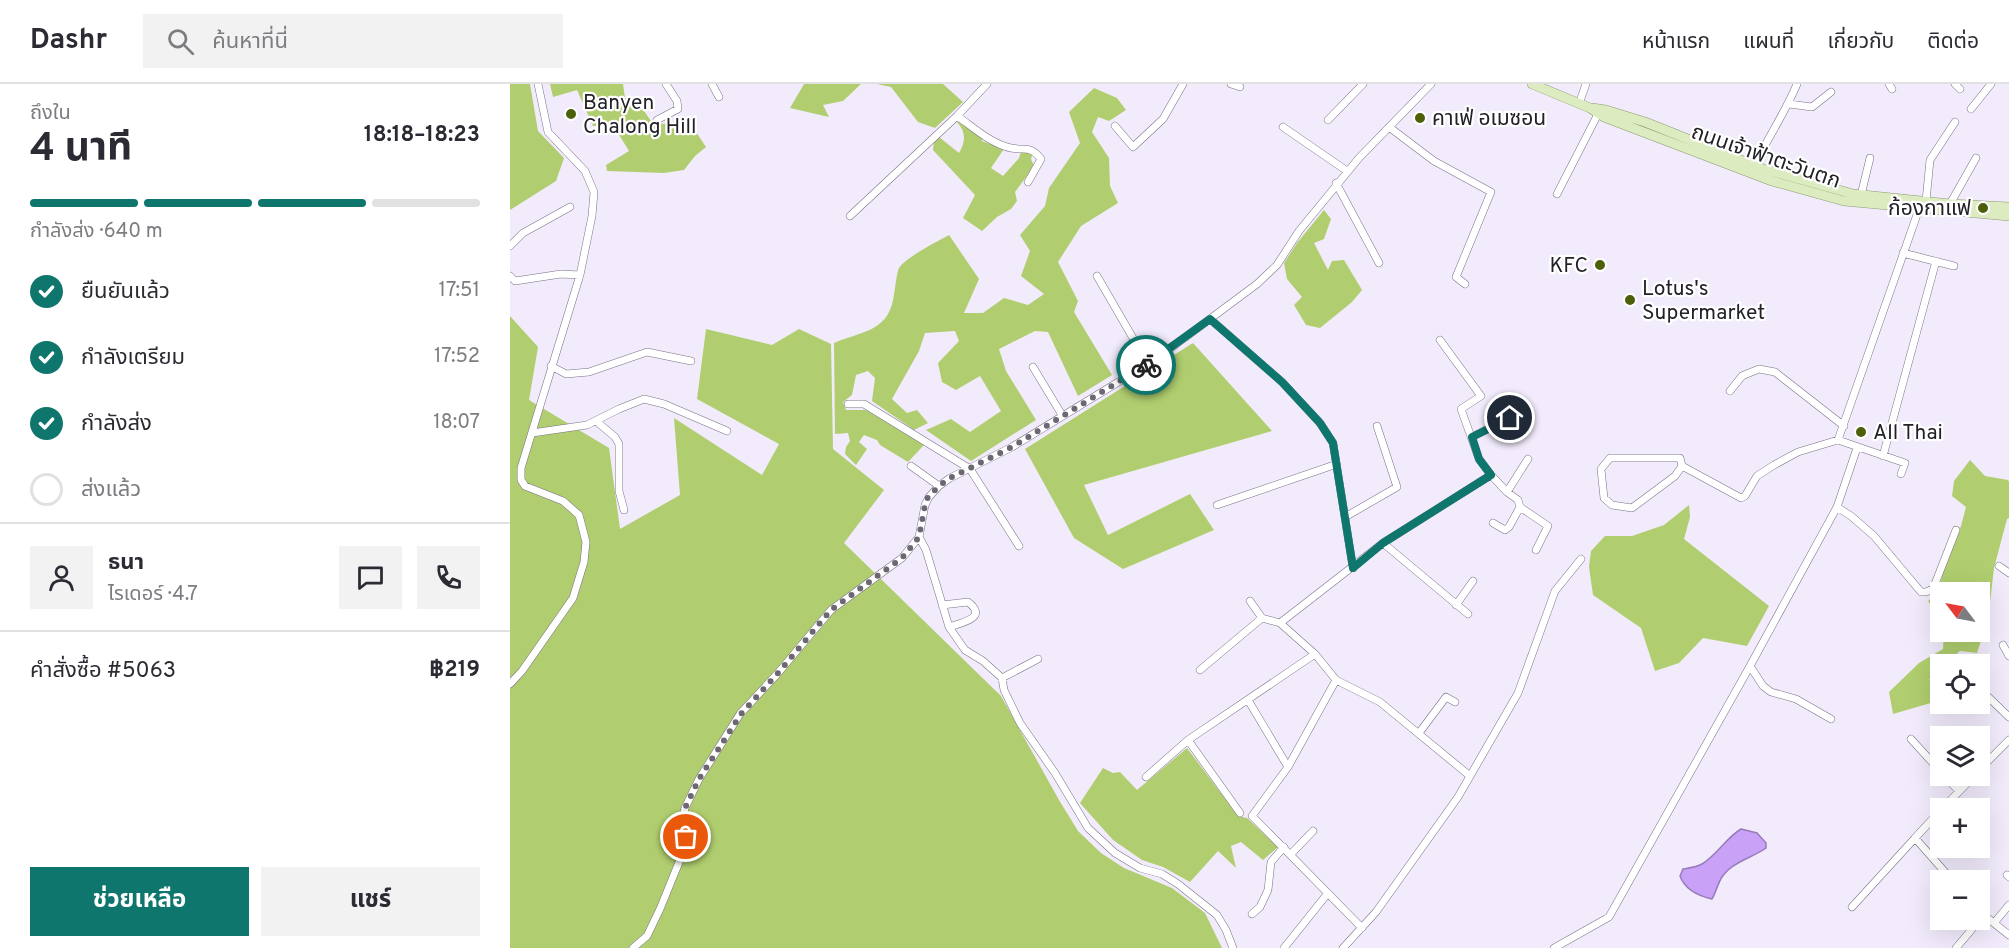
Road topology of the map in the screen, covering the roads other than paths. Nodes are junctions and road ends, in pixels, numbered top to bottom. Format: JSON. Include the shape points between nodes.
{"nodes":[{"id":1,"x":538,"y":84,"type":"edge"},
{"id":2,"x":666,"y":84,"type":"edge"},
{"id":3,"x":712,"y":84,"type":"edge"},
{"id":4,"x":987,"y":84,"type":"edge"},
{"id":5,"x":1183,"y":84,"type":"edge"},
{"id":6,"x":1231,"y":84,"type":"edge"},
{"id":7,"x":1363,"y":84,"type":"edge"},
{"id":8,"x":1431,"y":84,"type":"edge"},
{"id":9,"x":1532,"y":84,"type":"edge"},
{"id":10,"x":1586,"y":84,"type":"edge"},
{"id":11,"x":1797,"y":84,"type":"edge"},
{"id":12,"x":1991,"y":84,"type":"edge"},
{"id":13,"x":1240,"y":87,"type":"dead end"},
{"id":14,"x":1831,"y":92,"type":"dead end"},
{"id":15,"x":719,"y":97,"type":"dead end"},
{"id":16,"x":1579,"y":104,"type":"junction"},
{"id":17,"x":1789,"y":104,"type":"junction"},
{"id":18,"x":1971,"y":109,"type":"dead end"},
{"id":19,"x":1594,"y":111,"type":"junction"},
{"id":20,"x":957,"y":116,"type":"junction"},
{"id":21,"x":657,"y":120,"type":"dead end"},
{"id":22,"x":1328,"y":120,"type":"dead end"},
{"id":23,"x":1955,"y":122,"type":"dead end"},
{"id":24,"x":1115,"y":126,"type":"dead end"},
{"id":25,"x":1283,"y":127,"type":"dead end"},
{"id":26,"x":1389,"y":127,"type":"junction"},
{"id":27,"x":1870,"y":158,"type":"dead end"},
{"id":28,"x":1976,"y":158,"type":"dead end"},
{"id":29,"x":1755,"y":165,"type":"junction"},
{"id":30,"x":1347,"y":171,"type":"junction"},
{"id":31,"x":1028,"y":182,"type":"dead end"},
{"id":32,"x":1336,"y":183,"type":"junction"},
{"id":33,"x":1557,"y":194,"type":"dead end"},
{"id":34,"x":1861,"y":195,"type":"junction"},
{"id":35,"x":1926,"y":201,"type":"junction"},
{"id":36,"x":1950,"y":204,"type":"junction"},
{"id":37,"x":570,"y":207,"type":"dead end"},
{"id":38,"x":2009,"y":207,"type":"edge"},
{"id":39,"x":1919,"y":209,"type":"junction"},
{"id":40,"x":850,"y":216,"type":"dead end"},
{"id":41,"x":2009,"y":216,"type":"edge"},
{"id":42,"x":510,"y":246,"type":"edge"},
{"id":43,"x":1903,"y":253,"type":"junction"},
{"id":44,"x":1936,"y":261,"type":"junction"},
{"id":45,"x":1379,"y":263,"type":"dead end"},
{"id":46,"x":1954,"y":266,"type":"dead end"},
{"id":47,"x":580,"y":275,"type":"junction"},
{"id":48,"x":510,"y":276,"type":"edge"},
{"id":49,"x":1097,"y":276,"type":"dead end"},
{"id":50,"x":1465,"y":284,"type":"dead end"},
{"id":51,"x":1210,"y":319,"type":"junction"},
{"id":52,"x":1440,"y":340,"type":"dead end"},
{"id":53,"x":691,"y":362,"type":"dead end"},
{"id":54,"x":1148,"y":364,"type":"junction"},
{"id":55,"x":551,"y":366,"type":"junction"},
{"id":56,"x":1033,"y":367,"type":"dead end"},
{"id":57,"x":1730,"y":391,"type":"dead end"},
{"id":58,"x":848,"y":404,"type":"dead end"},
{"id":59,"x":1062,"y":415,"type":"junction"},
{"id":60,"x":1510,"y":418,"type":"dead end"},
{"id":61,"x":596,"y":421,"type":"junction"},
{"id":62,"x":1377,"y":426,"type":"dead end"},
{"id":63,"x":1844,"y":426,"type":"junction"},
{"id":64,"x":727,"y":431,"type":"dead end"},
{"id":65,"x":532,"y":433,"type":"junction"},
{"id":66,"x":1472,"y":437,"type":"junction"},
{"id":67,"x":1838,"y":440,"type":"junction"},
{"id":68,"x":1857,"y":448,"type":"junction"},
{"id":69,"x":1882,"y":456,"type":"junction"},
{"id":70,"x":1528,"y":459,"type":"dead end"},
{"id":71,"x":1337,"y":464,"type":"junction"},
{"id":72,"x":911,"y":466,"type":"dead end"},
{"id":73,"x":1682,"y":466,"type":"junction"},
{"id":74,"x":970,"y":469,"type":"junction"},
{"id":75,"x":1901,"y":474,"type":"dead end"},
{"id":76,"x":1491,"y":475,"type":"junction"},
{"id":77,"x":939,"y":486,"type":"junction"},
{"id":78,"x":1507,"y":492,"type":"junction"},
{"id":79,"x":1217,"y":505,"type":"dead end"},
{"id":80,"x":1520,"y":507,"type":"junction"},
{"id":81,"x":1837,"y":507,"type":"junction"},
{"id":82,"x":624,"y":510,"type":"dead end"},
{"id":83,"x":1345,"y":517,"type":"junction"},
{"id":84,"x":1493,"y":523,"type":"dead end"},
{"id":85,"x":1956,"y":530,"type":"dead end"},
{"id":86,"x":919,"y":537,"type":"junction"},
{"id":87,"x":1383,"y":543,"type":"junction"},
{"id":88,"x":1019,"y":546,"type":"dead end"},
{"id":89,"x":1536,"y":550,"type":"dead end"},
{"id":90,"x":1581,"y":559,"type":"dead end"},
{"id":91,"x":1999,"y":566,"type":"dead end"},
{"id":92,"x":1353,"y":568,"type":"junction"},
{"id":93,"x":2009,"y":573,"type":"edge"},
{"id":94,"x":1473,"y":580,"type":"dead end"},
{"id":95,"x":1250,"y":601,"type":"dead end"},
{"id":96,"x":942,"y":605,"type":"junction"},
{"id":97,"x":1456,"y":605,"type":"junction"},
{"id":98,"x":1468,"y":614,"type":"dead end"},
{"id":99,"x":1262,"y":618,"type":"junction"},
{"id":100,"x":1280,"y":623,"type":"junction"},
{"id":101,"x":949,"y":627,"type":"junction"},
{"id":102,"x":2003,"y":645,"type":"dead end"},
{"id":103,"x":1315,"y":654,"type":"junction"},
{"id":104,"x":2009,"y":656,"type":"edge"},
{"id":105,"x":1038,"y":659,"type":"dead end"},
{"id":106,"x":1750,"y":666,"type":"junction"},
{"id":107,"x":1200,"y":670,"type":"dead end"},
{"id":108,"x":1002,"y":678,"type":"junction"},
{"id":109,"x":1336,"y":680,"type":"junction"},
{"id":110,"x":510,"y":684,"type":"edge"},
{"id":111,"x":1990,"y":699,"type":"edge"},
{"id":112,"x":1248,"y":700,"type":"junction"},
{"id":113,"x":1455,"y":702,"type":"dead end"},
{"id":114,"x":2009,"y":717,"type":"edge"},
{"id":115,"x":1831,"y":718,"type":"dead end"},
{"id":116,"x":1419,"y":733,"type":"junction"},
{"id":117,"x":1188,"y":740,"type":"junction"},
{"id":118,"x":1911,"y":740,"type":"dead end"},
{"id":119,"x":2009,"y":740,"type":"edge"},
{"id":120,"x":1990,"y":758,"type":"edge"},
{"id":121,"x":1930,"y":760,"type":"edge"},
{"id":122,"x":1288,"y":767,"type":"junction"},
{"id":123,"x":1470,"y":776,"type":"junction"},
{"id":124,"x":1146,"y":777,"type":"dead end"},
{"id":125,"x":1954,"y":786,"type":"edge"},
{"id":126,"x":1964,"y":786,"type":"edge"},
{"id":127,"x":1959,"y":791,"type":"junction"},
{"id":128,"x":1952,"y":798,"type":"edge"},
{"id":129,"x":1240,"y":813,"type":"dead end"},
{"id":130,"x":1930,"y":822,"type":"edge"},
{"id":131,"x":1313,"y":831,"type":"dead end"},
{"id":132,"x":1915,"y":838,"type":"junction"},
{"id":133,"x":1284,"y":847,"type":"junction"},
{"id":134,"x":1291,"y":854,"type":"junction"},
{"id":135,"x":1943,"y":870,"type":"edge"},
{"id":136,"x":1328,"y":893,"type":"junction"},
{"id":137,"x":2009,"y":905,"type":"edge"},
{"id":138,"x":1852,"y":907,"type":"dead end"},
{"id":139,"x":1252,"y":915,"type":"dead end"},
{"id":140,"x":1990,"y":920,"type":"edge"},
{"id":141,"x":1994,"y":923,"type":"junction"},
{"id":142,"x":1362,"y":928,"type":"junction"},
{"id":143,"x":1970,"y":930,"type":"edge"},
{"id":144,"x":2009,"y":935,"type":"edge"},
{"id":145,"x":633,"y":948,"type":"edge"},
{"id":146,"x":1233,"y":948,"type":"edge"},
{"id":147,"x":1284,"y":948,"type":"edge"},
{"id":148,"x":1343,"y":948,"type":"edge"},
{"id":149,"x":1554,"y":948,"type":"edge"},
{"id":150,"x":1956,"y":948,"type":"edge"}],
"edges":[{"from":1,"to":47,"type":"street","via":[[548,132],[585,171],[594,192]]},
{"from":2,"to":21,"type":"street","via":[[678,109]]},
{"from":3,"to":15,"type":"street"},
{"from":4,"to":20,"type":"street"},
{"from":5,"to":24,"type":"street","via":[[1163,119],[1133,147]]},
{"from":6,"to":13,"type":"street"},
{"from":7,"to":22,"type":"street"},
{"from":8,"to":26,"type":"street"},
{"from":9,"to":16,"type":"main road","name":"ถนนเจ้าฟ้าตะวันตก"},
{"from":10,"to":16,"type":"street"},
{"from":11,"to":17,"type":"street"},
{"from":12,"to":18,"type":"street"},
{"from":14,"to":17,"type":"street","via":[[1812,107]]},
{"from":16,"to":19,"type":"main road","name":"ถนนเจ้าฟ้าตะวันตก"},
{"from":17,"to":29,"type":"street"},
{"from":19,"to":29,"type":"main road","name":"ถนนเจ้าฟ้าตะวันตก","via":[[1606,110],[1646,122]]},
{"from":19,"to":33,"type":"street"},
{"from":19,"to":39,"type":"main road","name":"ถนนเจ้าฟ้าตะวันตก","via":[[1772,181],[1844,201]]},
{"from":20,"to":31,"type":"street","via":[[998,143],[1037,153],[1041,159]]},
{"from":20,"to":40,"type":"street"},
{"from":23,"to":35,"type":"street","via":[[1930,160]]},
{"from":25,"to":30,"type":"street"},
{"from":26,"to":30,"type":"street"},
{"from":26,"to":50,"type":"street","via":[[1434,161],[1491,192],[1456,277]]},
{"from":27,"to":34,"type":"street"},
{"from":28,"to":36,"type":"street"},
{"from":29,"to":34,"type":"main road","name":"ถนนเจ้าฟ้าตะวันตก"},
{"from":30,"to":32,"type":"street"},
{"from":32,"to":45,"type":"street"},
{"from":32,"to":51,"type":"street","via":[[1278,265]]},
{"from":34,"to":35,"type":"main road","name":"ถนนเจ้าฟ้าตะวันตก"},
{"from":35,"to":36,"type":"main road","name":"ถนนเจ้าฟ้าตะวันตก"},
{"from":36,"to":38,"type":"main road","name":"ถนนเจ้าฟ้าตะวันตก"},
{"from":37,"to":42,"type":"street"},
{"from":39,"to":41,"type":"main road","name":"ถนนเจ้าฟ้าตะวันตก"},
{"from":39,"to":43,"type":"street"},
{"from":43,"to":44,"type":"street"},
{"from":43,"to":63,"type":"street"},
{"from":44,"to":46,"type":"street"},
{"from":44,"to":69,"type":"street"},
{"from":47,"to":48,"type":"street","via":[[515,281]]},
{"from":47,"to":55,"type":"street"},
{"from":49,"to":54,"type":"street"},
{"from":51,"to":54,"type":"street"},
{"from":51,"to":71,"type":"street","via":[[1282,382],[1320,423],[1333,443]]},
{"from":52,"to":66,"type":"street","via":[[1481,396],[1461,409]]},
{"from":53,"to":55,"type":"street","via":[[647,352],[589,372],[566,374]]},
{"from":54,"to":59,"type":"street"},
{"from":55,"to":65,"type":"street"},
{"from":56,"to":59,"type":"street"},
{"from":57,"to":63,"type":"street","via":[[1749,373],[1759,369],[1775,372]]},
{"from":58,"to":74,"type":"street","via":[[864,404]]},
{"from":59,"to":74,"type":"street"},
{"from":60,"to":66,"type":"street"},
{"from":61,"to":64,"type":"street","via":[[644,399]]},
{"from":61,"to":65,"type":"street"},
{"from":61,"to":82,"type":"street","via":[[620,444],[619,491]]},
{"from":62,"to":83,"type":"street","via":[[1397,487]]},
{"from":63,"to":67,"type":"street"},
{"from":65,"to":110,"type":"street","via":[[521,480],[525,486],[563,501],[579,515],[586,542],[573,598]]},
{"from":66,"to":76,"type":"street","via":[[1479,459]]},
{"from":67,"to":68,"type":"street"},
{"from":67,"to":73,"type":"street","via":[[1798,452],[1774,465],[1757,476],[1741,498]]},
{"from":68,"to":69,"type":"street"},
{"from":68,"to":81,"type":"street"},
{"from":69,"to":75,"type":"street","via":[[1905,463]]},
{"from":70,"to":78,"type":"street"},
{"from":71,"to":79,"type":"street"},
{"from":71,"to":83,"type":"street"},
{"from":72,"to":77,"type":"street"},
{"from":73,"to":73,"type":"street","via":[[1680,458],[1610,458],[1601,469],[1604,498],[1612,505],[1632,507]]},
{"from":74,"to":77,"type":"street"},
{"from":74,"to":88,"type":"street"},
{"from":76,"to":78,"type":"street"},
{"from":76,"to":87,"type":"street"},
{"from":77,"to":86,"type":"street","via":[[928,497]]},
{"from":78,"to":80,"type":"street","via":[[1518,500]]},
{"from":80,"to":84,"type":"street","via":[[1504,530]]},
{"from":80,"to":89,"type":"street","via":[[1548,526]]},
{"from":81,"to":85,"type":"street","via":[[1874,536],[1921,592],[1933,589]]},
{"from":81,"to":106,"type":"street"},
{"from":83,"to":92,"type":"street"},
{"from":86,"to":96,"type":"street"},
{"from":86,"to":145,"type":"street","via":[[902,558],[831,610],[741,714],[685,808],[684,850],[646,936]]},
{"from":87,"to":92,"type":"street"},
{"from":87,"to":97,"type":"street"},
{"from":90,"to":123,"type":"street","via":[[1555,591],[1518,693]]},
{"from":91,"to":93,"type":"street"},
{"from":92,"to":100,"type":"street"},
{"from":94,"to":97,"type":"street"},
{"from":95,"to":99,"type":"street"},
{"from":96,"to":101,"type":"street"},
{"from":96,"to":101,"type":"street","via":[[968,602],[975,611],[971,620]]},
{"from":97,"to":98,"type":"street"},
{"from":99,"to":100,"type":"street"},
{"from":99,"to":107,"type":"street"},
{"from":100,"to":103,"type":"street"},
{"from":101,"to":108,"type":"street","via":[[965,650]]},
{"from":102,"to":104,"type":"street"},
{"from":103,"to":109,"type":"street"},
{"from":103,"to":112,"type":"street"},
{"from":105,"to":108,"type":"street"},
{"from":106,"to":115,"type":"street","via":[[1771,692],[1796,699]]},
{"from":106,"to":149,"type":"street","via":[[1610,917]]},
{"from":108,"to":146,"type":"street","via":[[1020,723],[1088,828],[1114,853],[1140,868],[1162,874],[1217,915]]},
{"from":109,"to":116,"type":"street","via":[[1380,702]]},
{"from":109,"to":122,"type":"street"},
{"from":111,"to":114,"type":"street"},
{"from":112,"to":117,"type":"street"},
{"from":112,"to":122,"type":"street"},
{"from":113,"to":116,"type":"street","via":[[1446,697]]},
{"from":116,"to":123,"type":"street"},
{"from":117,"to":124,"type":"street"},
{"from":117,"to":129,"type":"street"},
{"from":118,"to":121,"type":"street"},
{"from":119,"to":120,"type":"street"},
{"from":122,"to":133,"type":"street","via":[[1252,816]]},
{"from":123,"to":142,"type":"street"},
{"from":125,"to":127,"type":"street"},
{"from":126,"to":127,"type":"street"},
{"from":127,"to":128,"type":"street"},
{"from":130,"to":132,"type":"street"},
{"from":131,"to":134,"type":"street"},
{"from":132,"to":135,"type":"street"},
{"from":132,"to":138,"type":"street"},
{"from":133,"to":134,"type":"street"},
{"from":133,"to":139,"type":"street","via":[[1271,861],[1268,890]]},
{"from":134,"to":136,"type":"street"},
{"from":136,"to":142,"type":"street"},
{"from":136,"to":147,"type":"street"},
{"from":137,"to":141,"type":"street"},
{"from":140,"to":141,"type":"street"},
{"from":141,"to":144,"type":"street"},
{"from":142,"to":148,"type":"street"},
{"from":143,"to":150,"type":"street"}]}
